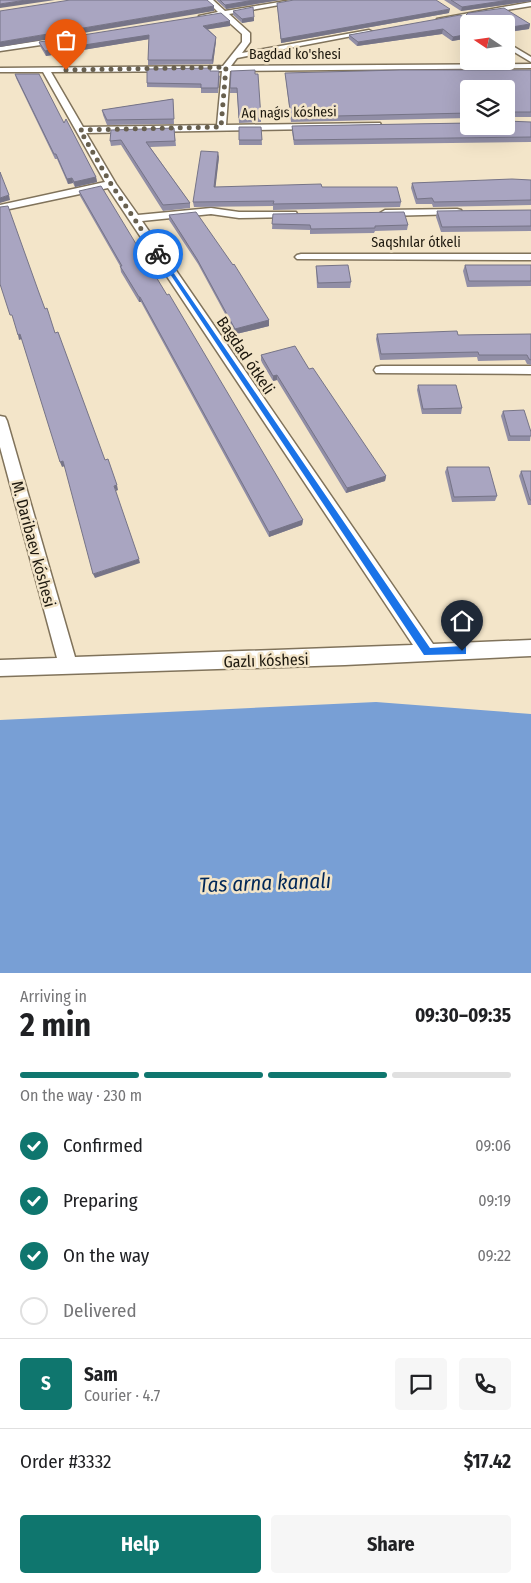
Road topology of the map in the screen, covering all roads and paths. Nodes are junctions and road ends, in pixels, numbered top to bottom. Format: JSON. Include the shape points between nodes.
{"nodes":[{"id":1,"x":209,"y":0,"type":"edge"},
{"id":2,"x":304,"y":0,"type":"edge"},
{"id":3,"x":531,"y":4,"type":"edge"},
{"id":4,"x":448,"y":8,"type":"edge"},
{"id":5,"x":225,"y":13,"type":"junction"},
{"id":6,"x":460,"y":15,"type":"edge"},
{"id":7,"x":461,"y":15,"type":"joint"},
{"id":8,"x":195,"y":18,"type":"edge"},
{"id":9,"x":431,"y":21,"type":"edge"},
{"id":10,"x":382,"y":30,"type":"edge"},
{"id":11,"x":68,"y":38,"type":"edge"},
{"id":12,"x":0,"y":49,"type":"edge"},
{"id":13,"x":515,"y":50,"type":"edge"},
{"id":14,"x":235,"y":56,"type":"junction"},
{"id":15,"x":531,"y":60,"type":"edge"},
{"id":16,"x":531,"y":66,"type":"edge"},
{"id":17,"x":226,"y":67,"type":"junction"},
{"id":18,"x":0,"y":70,"type":"edge"},
{"id":19,"x":46,"y":70,"type":"junction"},
{"id":20,"x":389,"y":124,"type":"edge"},
{"id":21,"x":221,"y":127,"type":"junction"},
{"id":22,"x":80,"y":130,"type":"junction"},
{"id":23,"x":111,"y":184,"type":"junction"},
{"id":24,"x":0,"y":208,"type":"edge"},
{"id":25,"x":473,"y":211,"type":"edge"},
{"id":26,"x":375,"y":213,"type":"edge"},
{"id":27,"x":307,"y":214,"type":"edge"},
{"id":28,"x":134,"y":219,"type":"junction"},
{"id":29,"x":531,"y":257,"type":"edge"},
{"id":30,"x":301,"y":258,"type":"dead end"},
{"id":31,"x":381,"y":370,"type":"dead end"},
{"id":32,"x":531,"y":370,"type":"edge"},
{"id":33,"x":0,"y":421,"type":"edge"},
{"id":34,"x":531,"y":648,"type":"edge"},
{"id":35,"x":428,"y":652,"type":"junction"},
{"id":36,"x":68,"y":666,"type":"junction"},
{"id":37,"x":0,"y":668,"type":"edge"}],
"edges":[{"from":1,"to":5,"type":"street"},
{"from":2,"to":5,"type":"street"},
{"from":3,"to":7,"type":"street"},
{"from":4,"to":7,"type":"street"},
{"from":5,"to":8,"type":"street"},
{"from":5,"to":14,"type":"street","via":[[246,33],[246,42]]},
{"from":6,"to":9,"type":"street"},
{"from":10,"to":14,"type":"street"},
{"from":11,"to":12,"type":"street"},
{"from":13,"to":15,"type":"street"},
{"from":14,"to":17,"type":"street"},
{"from":16,"to":17,"type":"street","name":"Bagdad ko'shesi"},
{"from":17,"to":19,"type":"street","name":"Bagdad ko'shesi"},
{"from":17,"to":21,"type":"street"},
{"from":18,"to":19,"type":"street","name":"Bagdad ko'shesi"},
{"from":19,"to":22,"type":"street","name":"Bagdad ótkeli"},
{"from":20,"to":21,"type":"street","name":"Aq naǵıs kóshesi"},
{"from":21,"to":22,"type":"street","name":"Aq naǵıs kóshesi"},
{"from":22,"to":23,"type":"street","name":"Bagdad ótkeli"},
{"from":23,"to":24,"type":"street"},
{"from":23,"to":28,"type":"street","name":"Bagdad ótkeli"},
{"from":25,"to":26,"type":"street"},
{"from":27,"to":28,"type":"street","via":[[239,215],[211,211]]},
{"from":28,"to":35,"type":"street","name":"Bagdad ótkeli"},
{"from":29,"to":30,"type":"street","name":"Saqshılar ótkeli"},
{"from":31,"to":32,"type":"street"},
{"from":33,"to":36,"type":"street","name":"M. Daribaev kóshesi"},
{"from":34,"to":35,"type":"street","name":"Gazlı kóshesi"},
{"from":35,"to":36,"type":"street","name":"Gazlı kóshesi"},
{"from":36,"to":37,"type":"street","name":"Gazlı kóshesi"}]}
